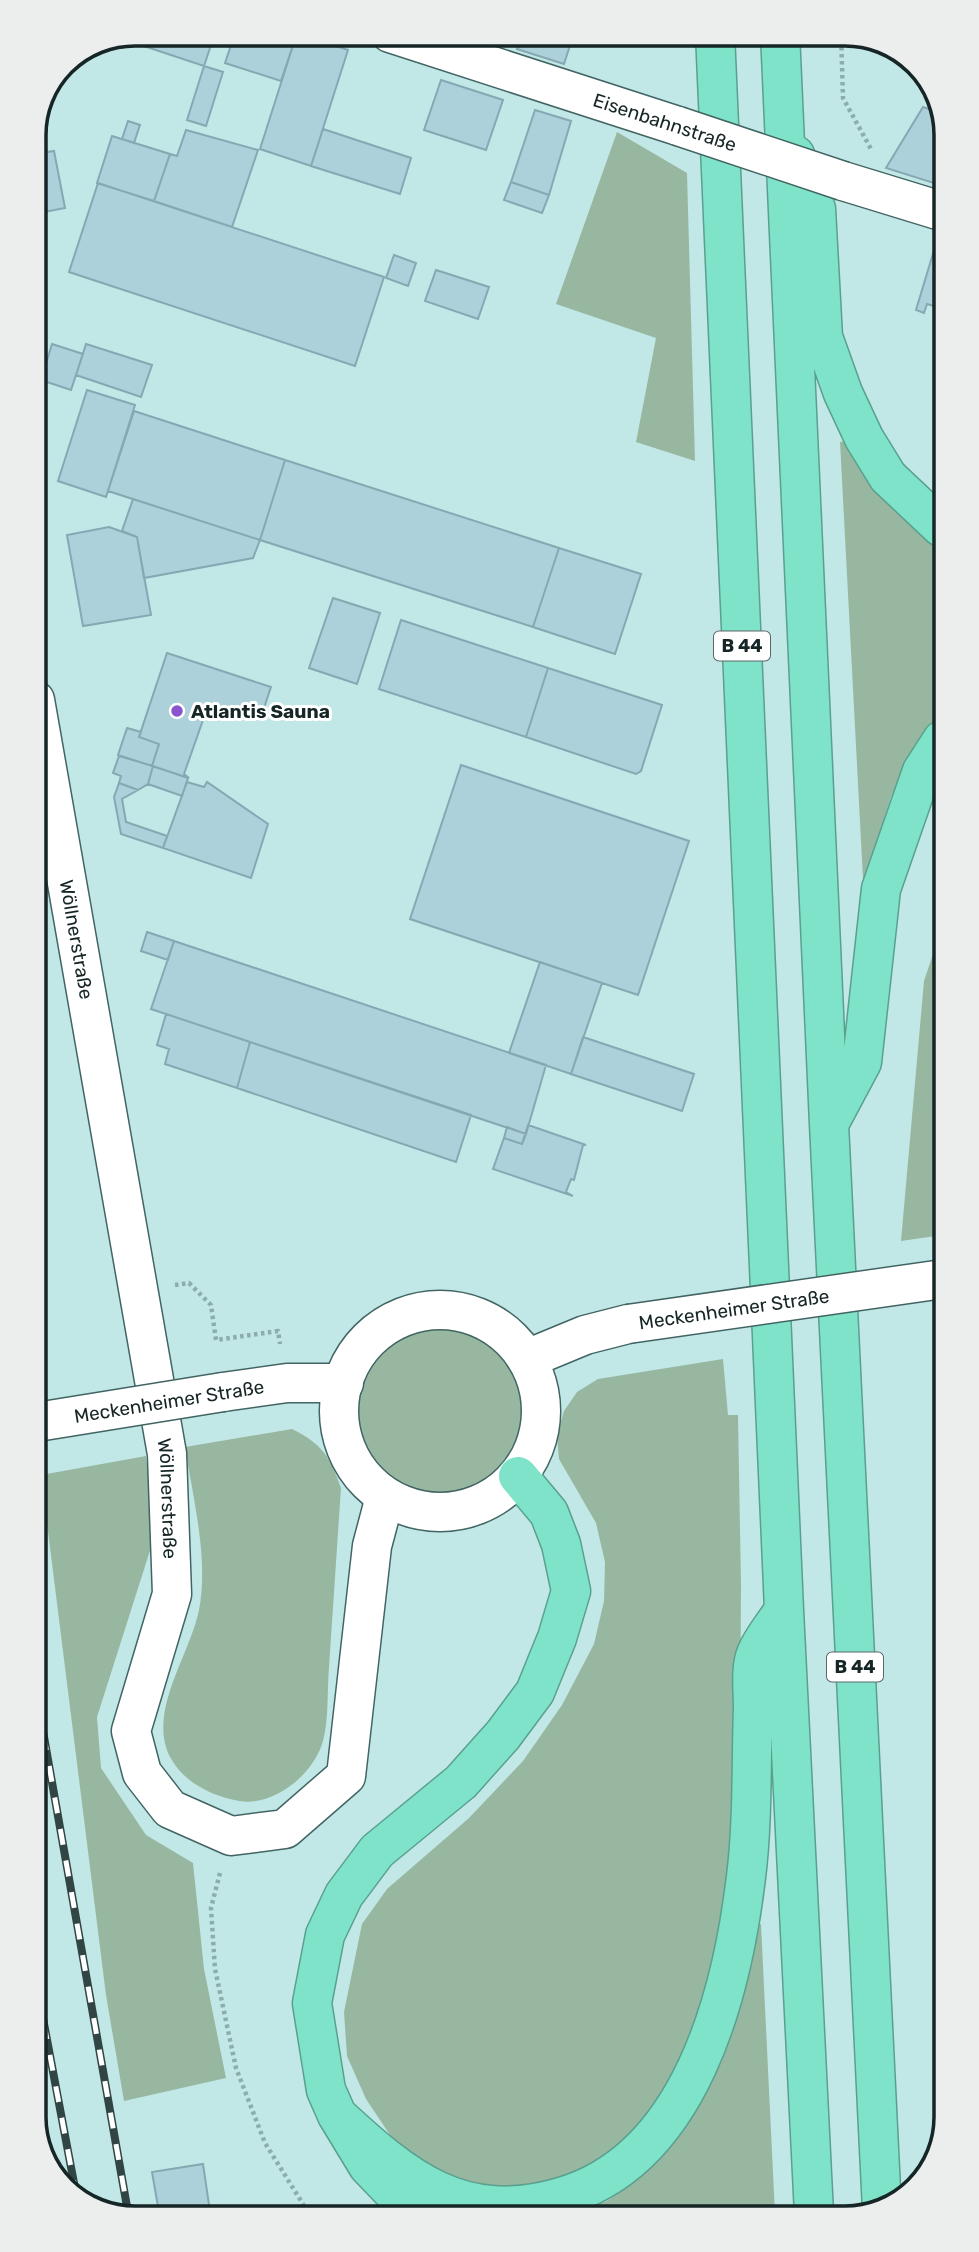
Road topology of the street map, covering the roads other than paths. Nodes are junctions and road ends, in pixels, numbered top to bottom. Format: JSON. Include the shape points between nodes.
{"nodes":[{"id":1,"x":430,"y":46,"type":"edge"},
{"id":2,"x":716,"y":46,"type":"edge"},
{"id":3,"x":780,"y":46,"type":"edge"},
{"id":4,"x":783,"y":124,"type":"junction"},
{"id":5,"x":934,"y":209,"type":"edge"},
{"id":6,"x":934,"y":520,"type":"edge"},
{"id":7,"x":934,"y":752,"type":"edge"},
{"id":8,"x":46,"y":763,"type":"edge"},
{"id":9,"x":829,"y":1124,"type":"junction"},
{"id":10,"x":934,"y":1280,"type":"edge"},
{"id":11,"x":527,"y":1359,"type":"junction"},
{"id":12,"x":344,"y":1383,"type":"junction"},
{"id":13,"x":46,"y":1421,"type":"edge"},
{"id":14,"x":518,"y":1476,"type":"junction"},
{"id":15,"x":385,"y":1497,"type":"junction"},
{"id":16,"x":784,"y":1610,"type":"junction"},
{"id":17,"x":337,"y":2115,"type":"junction"},
{"id":18,"x":881,"y":2198,"type":"edge"},
{"id":19,"x":406,"y":2206,"type":"edge"},
{"id":20,"x":814,"y":2206,"type":"edge"}],
"edges":[{"from":1,"to":5,"type":"street","name":"Eisenbahnstraße","bridge":true},
{"from":2,"to":16,"type":"highway","number":"B 44"},
{"from":3,"to":4,"type":"highway","number":"B 44"},
{"from":4,"to":6,"type":"highway","via":[[816,209],[823,337],[843,393],[888,477]]},
{"from":4,"to":9,"type":"highway","number":"B 44"},
{"from":7,"to":9,"type":"highway","via":[[922,771],[881,889],[862,1062]]},
{"from":8,"to":15,"type":"street","name":"Wöllnerstraße","via":[[167,1454],[172,1594],[131,1731],[142,1773],[170,1809],[231,1836],[285,1829],[346,1776],[372,1546]]},
{"from":9,"to":18,"type":"highway","number":"B 44"},
{"from":10,"to":11,"type":"street","name":"Meckenheimer Straße","bridge":true,"via":[[628,1324],[585,1335]]},
{"from":11,"to":12,"type":"street","via":[[505,1333],[487,1322],[469,1314],[428,1310],[378,1332],[351,1364]]},
{"from":11,"to":14,"type":"street","via":[[537,1381],[541,1419],[538,1437]]},
{"from":12,"to":13,"type":"street","name":"Meckenheimer Straße","bridge":true,"via":[[287,1383]]},
{"from":12,"to":15,"type":"street","via":[[340,1415],[348,1455],[368,1485]]},
{"from":14,"to":15,"type":"street","via":[[469,1509],[417,1510]]},
{"from":14,"to":17,"type":"highway","via":[[549,1513],[571,1591],[535,1692],[461,1782],[377,1851],[344,1895],[326,1936],[312,2003],[326,2090]]},
{"from":16,"to":17,"type":"highway","via":[[755,1656],[747,1876],[728,1979],[703,2054],[666,2122],[632,2159],[573,2194],[536,2205],[485,2206],[445,2195],[390,2163]]},
{"from":16,"to":20,"type":"highway","number":"B 44"},
{"from":17,"to":19,"type":"highway","via":[[368,2166]]}]}
